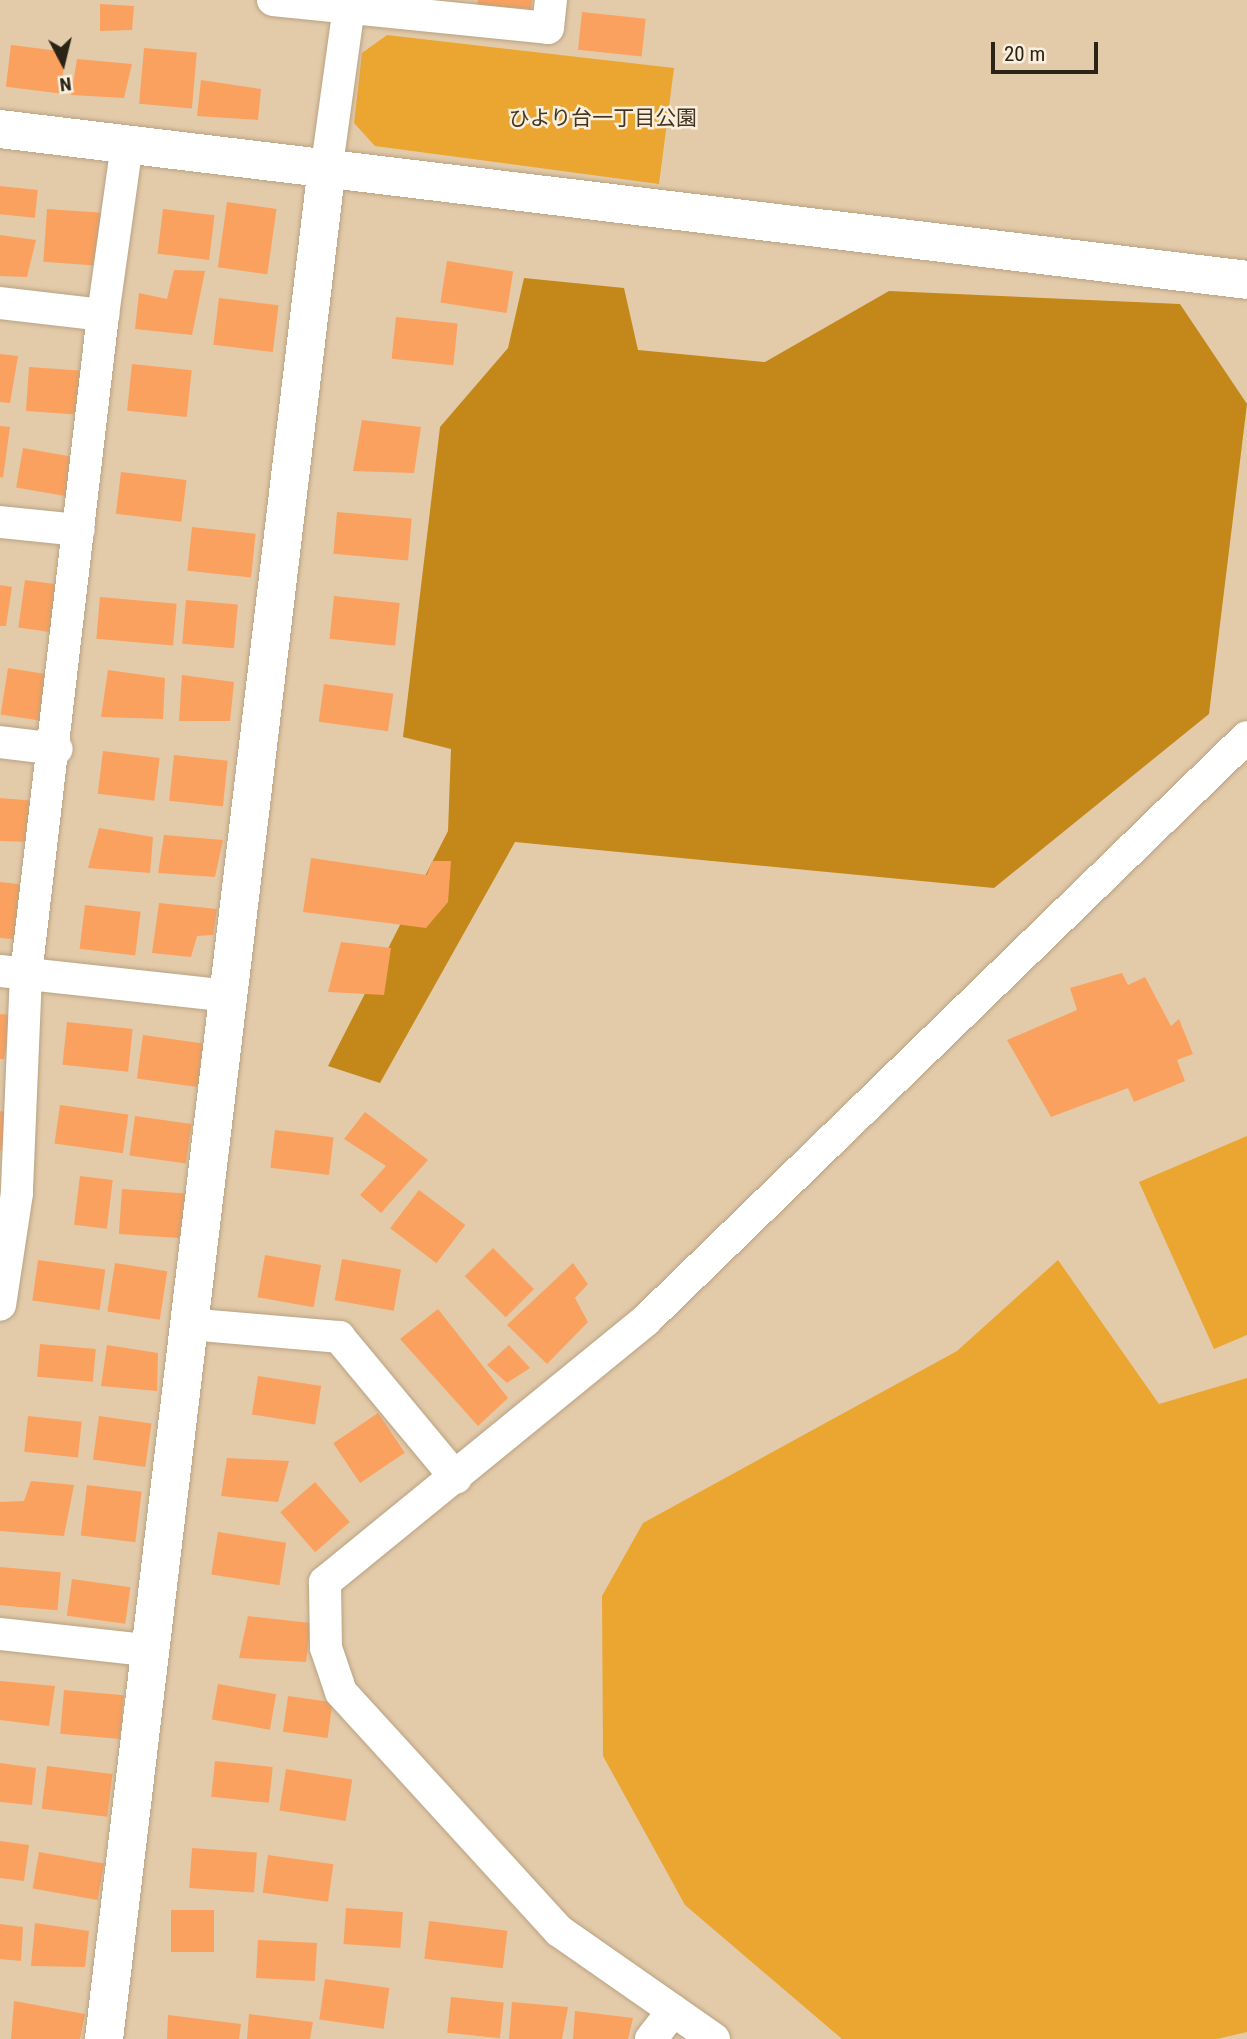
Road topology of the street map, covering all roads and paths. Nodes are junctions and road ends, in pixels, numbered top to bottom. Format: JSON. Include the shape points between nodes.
{"nodes":[{"id":1,"x":273,"y":0,"type":"edge"},
{"id":2,"x":551,"y":0,"type":"edge"},
{"id":3,"x":350,"y":3,"type":"edge"},
{"id":4,"x":0,"y":129,"type":"edge"},
{"id":5,"x":127,"y":145,"type":"junction"},
{"id":6,"x":327,"y":165,"type":"junction"},
{"id":7,"x":1247,"y":280,"type":"edge"},
{"id":8,"x":0,"y":303,"type":"edge"},
{"id":9,"x":103,"y":316,"type":"junction"},
{"id":10,"x":0,"y":522,"type":"edge"},
{"id":11,"x":79,"y":530,"type":"junction"},
{"id":12,"x":1247,"y":737,"type":"edge"},
{"id":13,"x":0,"y":742,"type":"edge"},
{"id":14,"x":57,"y":749,"type":"junction"},
{"id":15,"x":13,"y":972,"type":"edge"},
{"id":16,"x":229,"y":996,"type":"junction"},
{"id":17,"x":8,"y":1192,"type":"edge"},
{"id":18,"x":0,"y":1305,"type":"edge"},
{"id":19,"x":188,"y":1324,"type":"junction"},
{"id":20,"x":456,"y":1478,"type":"junction"},
{"id":21,"x":0,"y":1634,"type":"edge"},
{"id":22,"x":153,"y":1651,"type":"junction"},
{"id":23,"x":673,"y":2011,"type":"junction"},
{"id":24,"x":104,"y":2039,"type":"edge"},
{"id":25,"x":651,"y":2039,"type":"edge"},
{"id":26,"x":714,"y":2039,"type":"edge"}],
"edges":[{"from":1,"to":3,"type":"street"},
{"from":2,"to":3,"type":"street","via":[[548,28]]},
{"from":3,"to":6,"type":"street"},
{"from":4,"to":5,"type":"street"},
{"from":5,"to":6,"type":"street"},
{"from":5,"to":9,"type":"street"},
{"from":6,"to":7,"type":"street"},
{"from":6,"to":16,"type":"street"},
{"from":8,"to":9,"type":"street"},
{"from":9,"to":11,"type":"street"},
{"from":10,"to":11,"type":"street"},
{"from":11,"to":14,"type":"street"},
{"from":12,"to":20,"type":"street","via":[[646,1320]]},
{"from":13,"to":14,"type":"street"},
{"from":14,"to":15,"type":"street"},
{"from":15,"to":16,"type":"street"},
{"from":15,"to":17,"type":"street"},
{"from":16,"to":19,"type":"street"},
{"from":17,"to":18,"type":"street"},
{"from":19,"to":20,"type":"street","via":[[339,1337]]},
{"from":19,"to":22,"type":"street"},
{"from":20,"to":23,"type":"street","via":[[325,1582],[326,1648],[341,1692],[559,1931]]},
{"from":21,"to":22,"type":"street"},
{"from":22,"to":24,"type":"street"},
{"from":23,"to":25,"type":"street"},
{"from":23,"to":26,"type":"street"}]}
